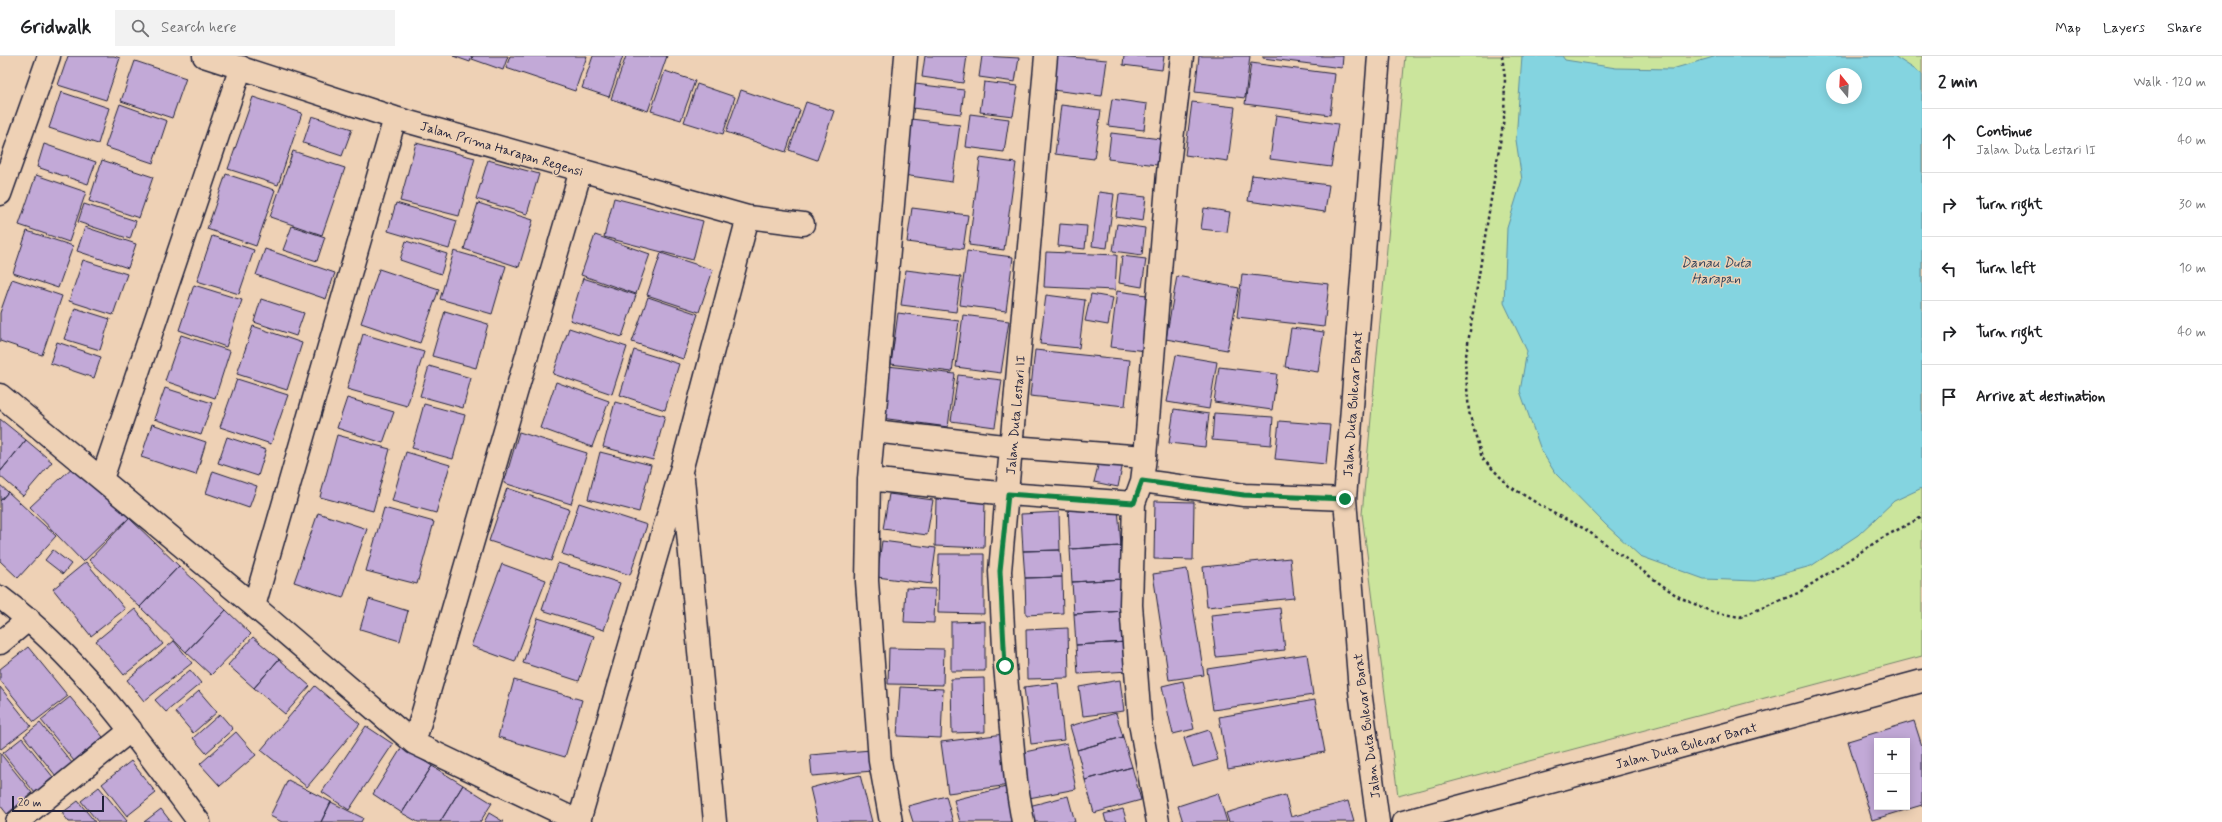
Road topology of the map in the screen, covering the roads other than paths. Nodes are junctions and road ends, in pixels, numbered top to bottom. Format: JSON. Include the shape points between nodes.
{"nodes":[{"id":1,"x":48,"y":56,"type":"edge"},
{"id":2,"x":204,"y":56,"type":"edge"},
{"id":3,"x":906,"y":56,"type":"edge"},
{"id":4,"x":1046,"y":56,"type":"edge"},
{"id":5,"x":1182,"y":56,"type":"edge"},
{"id":6,"x":1379,"y":56,"type":"edge"},
{"id":7,"x":241,"y":67,"type":"junction"},
{"id":8,"x":395,"y":118,"type":"junction"},
{"id":9,"x":581,"y":170,"type":"junction"},
{"id":10,"x":0,"y":194,"type":"edge"},
{"id":11,"x":748,"y":217,"type":"junction"},
{"id":12,"x":803,"y":224,"type":"dead end"},
{"id":13,"x":0,"y":395,"type":"edge"},
{"id":14,"x":874,"y":431,"type":"junction"},
{"id":15,"x":1012,"y":446,"type":"junction"},
{"id":16,"x":1145,"y":457,"type":"junction"},
{"id":17,"x":682,"y":467,"type":"junction"},
{"id":18,"x":102,"y":479,"type":"junction"},
{"id":19,"x":869,"y":479,"type":"junction"},
{"id":20,"x":1142,"y":481,"type":"junction"},
{"id":21,"x":1008,"y":494,"type":"junction"},
{"id":22,"x":1345,"y":499,"type":"junction"},
{"id":23,"x":1134,"y":503,"type":"junction"},
{"id":24,"x":0,"y":598,"type":"edge"},
{"id":25,"x":254,"y":606,"type":"junction"},
{"id":26,"x":29,"y":619,"type":"junction"},
{"id":27,"x":0,"y":643,"type":"edge"},
{"id":28,"x":1922,"y":681,"type":"edge"},
{"id":29,"x":131,"y":730,"type":"junction"},
{"id":30,"x":414,"y":742,"type":"junction"},
{"id":31,"x":17,"y":822,"type":"edge"},
{"id":32,"x":199,"y":822,"type":"edge"},
{"id":33,"x":579,"y":822,"type":"edge"},
{"id":34,"x":716,"y":822,"type":"edge"},
{"id":35,"x":891,"y":822,"type":"edge"},
{"id":36,"x":1023,"y":822,"type":"edge"},
{"id":37,"x":1158,"y":822,"type":"edge"},
{"id":38,"x":1378,"y":822,"type":"edge"},
{"id":39,"x":1403,"y":822,"type":"edge"}],
"edges":[{"from":1,"to":10,"type":"street"},
{"from":2,"to":7,"type":"street","name":"Jalan Prima Harapan Regensi"},
{"from":3,"to":14,"type":"street"},
{"from":4,"to":15,"type":"street","name":"Jalan Duta Lestari II"},
{"from":5,"to":16,"type":"street","via":[[1168,173]]},
{"from":6,"to":22,"type":"street","name":"Jalan Duta Bulevar Barat"},
{"from":7,"to":8,"type":"street","name":"Jalan Prima Harapan Regensi"},
{"from":7,"to":18,"type":"street"},
{"from":8,"to":9,"type":"street","name":"Jalan Prima Harapan Regensi"},
{"from":8,"to":25,"type":"street"},
{"from":9,"to":11,"type":"street","name":"Jalan Prima Harapan Regensi"},
{"from":9,"to":30,"type":"street"},
{"from":11,"to":12,"type":"street","name":"Jalan Prima Harapan Regensi"},
{"from":11,"to":17,"type":"street"},
{"from":13,"to":18,"type":"street"},
{"from":14,"to":15,"type":"street"},
{"from":14,"to":19,"type":"street"},
{"from":15,"to":16,"type":"street"},
{"from":15,"to":21,"type":"street","name":"Jalan Duta Lestari II"},
{"from":16,"to":20,"type":"street"},
{"from":17,"to":33,"type":"street"},
{"from":17,"to":34,"type":"street"},
{"from":18,"to":25,"type":"street"},
{"from":19,"to":21,"type":"street"},
{"from":19,"to":35,"type":"street","via":[[867,581],[880,761]]},
{"from":20,"to":22,"type":"street","via":[[1244,495]]},
{"from":20,"to":23,"type":"street"},
{"from":21,"to":23,"type":"street"},
{"from":21,"to":36,"type":"street","name":"Jalan Duta Lestari II","via":[[1000,571],[1005,666],[1016,781]]},
{"from":22,"to":38,"type":"street","name":"Jalan Duta Bulevar Barat","via":[[1360,691]]},
{"from":23,"to":37,"type":"street","via":[[1131,605],[1138,707]]},
{"from":24,"to":26,"type":"street"},
{"from":25,"to":30,"type":"street"},
{"from":26,"to":27,"type":"street"},
{"from":26,"to":29,"type":"street","via":[[74,663]]},
{"from":28,"to":39,"type":"street","name":"Jalan Duta Bulevar Barat"},
{"from":29,"to":31,"type":"street"},
{"from":29,"to":32,"type":"street"},
{"from":30,"to":33,"type":"street"}]}
